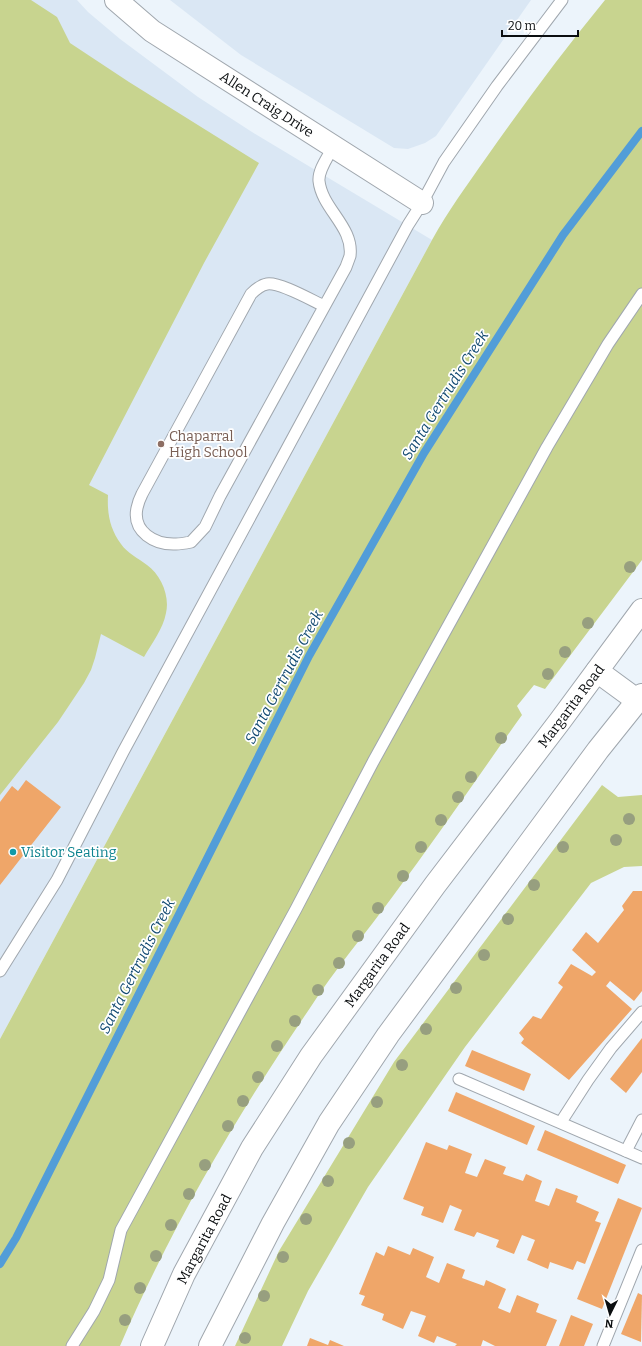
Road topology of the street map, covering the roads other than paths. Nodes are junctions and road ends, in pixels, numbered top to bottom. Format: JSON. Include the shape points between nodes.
{"nodes":[{"id":1,"x":116,"y":0,"type":"edge"},
{"id":2,"x":562,"y":0,"type":"edge"},
{"id":3,"x":333,"y":147,"type":"junction"},
{"id":4,"x":422,"y":203,"type":"junction"},
{"id":5,"x":642,"y":294,"type":"edge"},
{"id":6,"x":324,"y":306,"type":"junction"},
{"id":7,"x":642,"y":610,"type":"edge"},
{"id":8,"x":597,"y":671,"type":"junction"},
{"id":9,"x":641,"y":702,"type":"edge"},
{"id":10,"x":0,"y":970,"type":"edge"},
{"id":11,"x":642,"y":1012,"type":"edge"},
{"id":12,"x":459,"y":1078,"type":"dead end"},
{"id":13,"x":642,"y":1120,"type":"edge"},
{"id":14,"x":560,"y":1122,"type":"junction"},
{"id":15,"x":626,"y":1151,"type":"junction"},
{"id":16,"x":642,"y":1158,"type":"edge"},
{"id":17,"x":642,"y":1250,"type":"edge"},
{"id":18,"x":72,"y":1346,"type":"edge"},
{"id":19,"x":152,"y":1346,"type":"edge"},
{"id":20,"x":210,"y":1346,"type":"edge"},
{"id":21,"x":603,"y":1346,"type":"edge"}],
"edges":[{"from":1,"to":3,"type":"main road","name":"Allen Craig Drive","via":[[152,31]]},
{"from":2,"to":4,"type":"lane","via":[[444,162]]},
{"from":3,"to":4,"type":"main road","name":"Allen Craig Drive"},
{"from":3,"to":6,"type":"lane","via":[[320,173],[319,181],[326,202],[344,230],[350,256]]},
{"from":4,"to":10,"type":"lane","via":[[123,752],[57,880]]},
{"from":5,"to":18,"type":"lane","via":[[608,344],[547,447],[373,762],[121,1230],[109,1280],[94,1311]]},
{"from":6,"to":6,"type":"lane","via":[[278,285],[268,284],[257,288],[251,294],[142,494],[136,519],[140,530],[150,538],[174,544],[191,542],[204,527]]},
{"from":7,"to":8,"type":"main road","name":"Margarita Road"},
{"from":8,"to":9,"type":"main road"},
{"from":8,"to":19,"type":"main road","name":"Margarita Road","via":[[435,885],[307,1063],[252,1148],[184,1274]]},
{"from":9,"to":20,"type":"main road","via":[[591,761],[371,1060],[329,1123],[273,1223]]},
{"from":11,"to":14,"type":"lane","via":[[611,1048]]},
{"from":12,"to":14,"type":"lane"},
{"from":13,"to":15,"type":"lane"},
{"from":14,"to":15,"type":"lane"},
{"from":15,"to":16,"type":"lane"},
{"from":17,"to":21,"type":"lane"}]}
